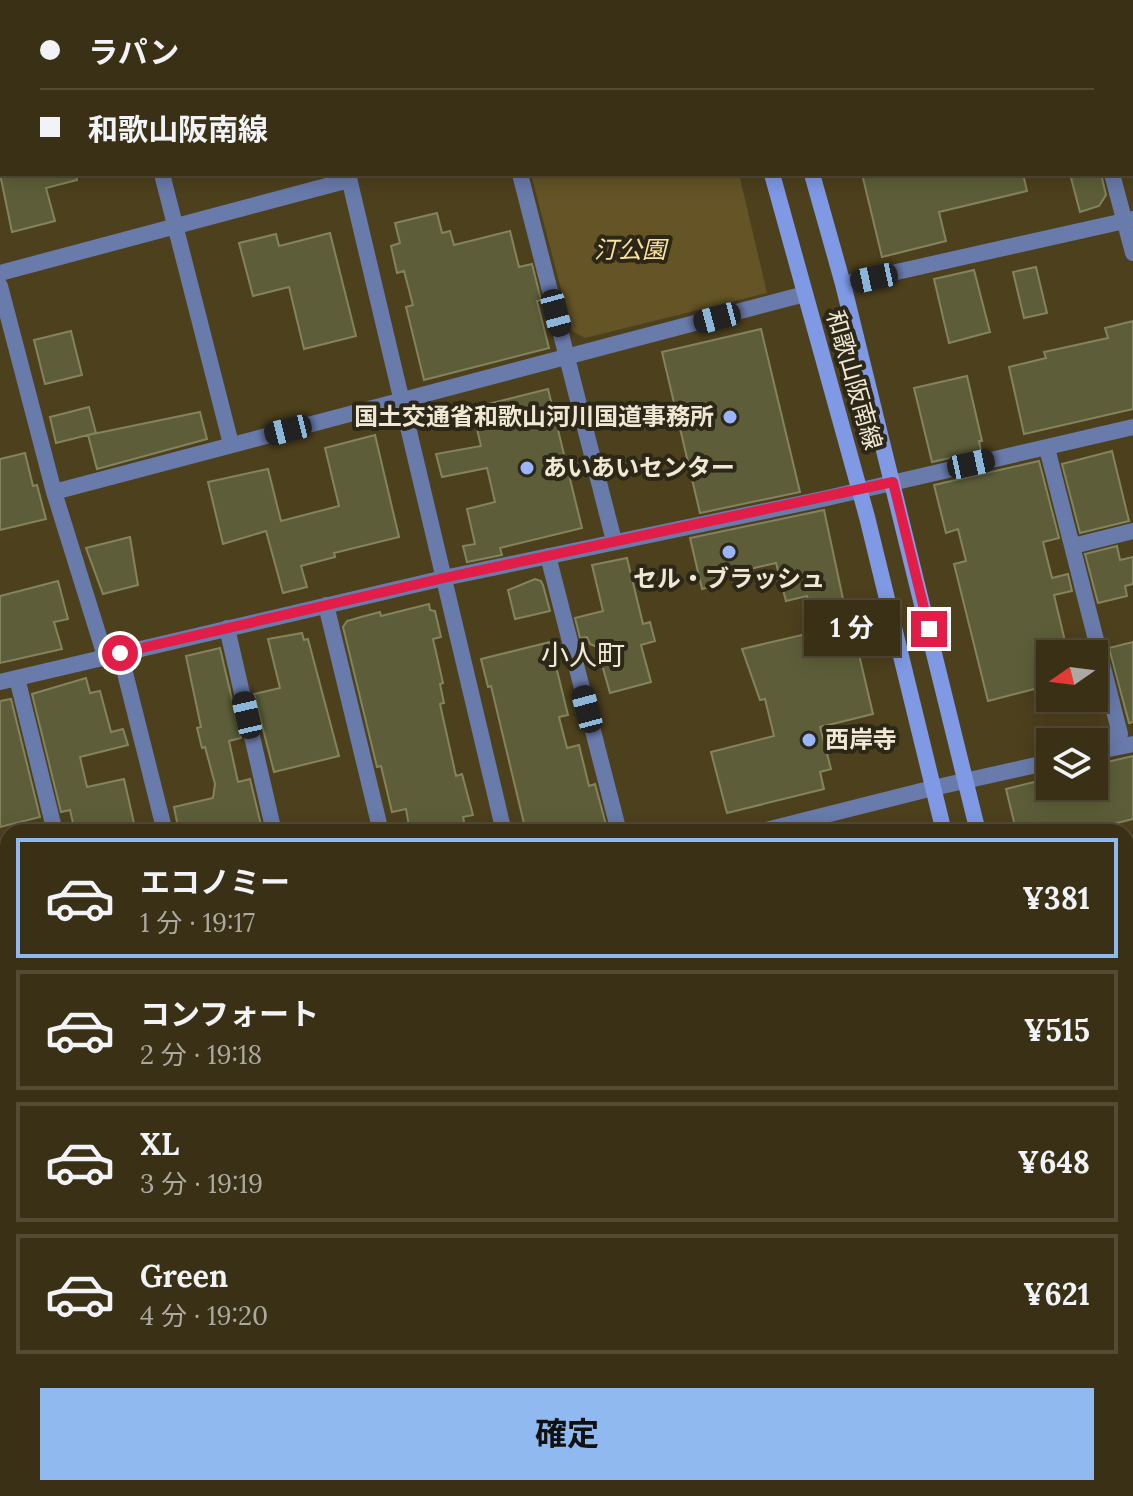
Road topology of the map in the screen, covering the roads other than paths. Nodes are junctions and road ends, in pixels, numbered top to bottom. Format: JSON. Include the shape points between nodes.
{"nodes":[{"id":1,"x":163,"y":176,"type":"edge"},
{"id":2,"x":521,"y":176,"type":"edge"},
{"id":3,"x":773,"y":176,"type":"edge"},
{"id":4,"x":813,"y":176,"type":"edge"},
{"id":5,"x":1113,"y":176,"type":"edge"},
{"id":6,"x":349,"y":177,"type":"edge"},
{"id":7,"x":1129,"y":220,"type":"edge"},
{"id":8,"x":176,"y":226,"type":"junction"},
{"id":9,"x":1133,"y":253,"type":"edge"},
{"id":10,"x":0,"y":273,"type":"edge"},
{"id":11,"x":843,"y":284,"type":"junction"},
{"id":12,"x":0,"y":286,"type":"edge"},
{"id":13,"x":805,"y":294,"type":"junction"},
{"id":14,"x":568,"y":358,"type":"junction"},
{"id":15,"x":403,"y":400,"type":"junction"},
{"id":16,"x":1133,"y":427,"type":"edge"},
{"id":17,"x":231,"y":444,"type":"junction"},
{"id":18,"x":1047,"y":448,"type":"junction"},
{"id":19,"x":893,"y":482,"type":"junction"},
{"id":20,"x":860,"y":490,"type":"junction"},
{"id":21,"x":54,"y":492,"type":"junction"},
{"id":22,"x":1133,"y":531,"type":"edge"},
{"id":23,"x":614,"y":541,"type":"junction"},
{"id":24,"x":1073,"y":546,"type":"junction"},
{"id":25,"x":548,"y":556,"type":"junction"},
{"id":26,"x":444,"y":578,"type":"junction"},
{"id":27,"x":326,"y":605,"type":"junction"},
{"id":28,"x":227,"y":628,"type":"junction"},
{"id":29,"x":112,"y":654,"type":"junction"},
{"id":30,"x":17,"y":678,"type":"junction"},
{"id":31,"x":0,"y":682,"type":"edge"},
{"id":32,"x":1108,"y":737,"type":"edge"},
{"id":33,"x":1133,"y":744,"type":"edge"},
{"id":34,"x":1108,"y":749,"type":"edge"},
{"id":35,"x":1036,"y":765,"type":"edge"},
{"id":36,"x":966,"y":781,"type":"junction"},
{"id":37,"x":933,"y":788,"type":"junction"},
{"id":38,"x":53,"y":824,"type":"edge"},
{"id":39,"x":163,"y":824,"type":"edge"},
{"id":40,"x":272,"y":824,"type":"edge"},
{"id":41,"x":379,"y":824,"type":"edge"},
{"id":42,"x":502,"y":824,"type":"edge"},
{"id":43,"x":617,"y":824,"type":"edge"},
{"id":44,"x":790,"y":824,"type":"edge"},
{"id":45,"x":942,"y":824,"type":"edge"},
{"id":46,"x":976,"y":824,"type":"edge"}],
"edges":[{"from":1,"to":8,"type":"street"},
{"from":2,"to":14,"type":"street"},
{"from":3,"to":13,"type":"main road","name":"和歌山阪南線"},
{"from":4,"to":11,"type":"main road","name":"和歌山阪南線"},
{"from":5,"to":7,"type":"street"},
{"from":6,"to":8,"type":"street"},
{"from":6,"to":15,"type":"street"},
{"from":7,"to":9,"type":"street"},
{"from":7,"to":11,"type":"street"},
{"from":8,"to":10,"type":"street"},
{"from":8,"to":17,"type":"street"},
{"from":11,"to":19,"type":"main road","name":"和歌山阪南線"},
{"from":12,"to":21,"type":"street"},
{"from":13,"to":14,"type":"street"},
{"from":13,"to":20,"type":"main road","name":"和歌山阪南線"},
{"from":14,"to":15,"type":"street"},
{"from":14,"to":23,"type":"street"},
{"from":15,"to":17,"type":"street"},
{"from":15,"to":26,"type":"street"},
{"from":16,"to":18,"type":"street"},
{"from":17,"to":21,"type":"street"},
{"from":18,"to":19,"type":"street"},
{"from":18,"to":24,"type":"street"},
{"from":19,"to":20,"type":"street"},
{"from":19,"to":36,"type":"main road","name":"和歌山阪南線"},
{"from":20,"to":23,"type":"street"},
{"from":20,"to":37,"type":"main road","name":"和歌山阪南線"},
{"from":21,"to":29,"type":"street"},
{"from":22,"to":24,"type":"street"},
{"from":23,"to":25,"type":"street"},
{"from":24,"to":32,"type":"street","via":[[1120,734]]},
{"from":25,"to":26,"type":"street"},
{"from":25,"to":43,"type":"street"},
{"from":26,"to":27,"type":"street"},
{"from":26,"to":42,"type":"street"},
{"from":27,"to":28,"type":"street"},
{"from":27,"to":41,"type":"street"},
{"from":28,"to":29,"type":"street"},
{"from":28,"to":40,"type":"street"},
{"from":29,"to":30,"type":"street"},
{"from":29,"to":39,"type":"street"},
{"from":30,"to":31,"type":"street"},
{"from":30,"to":38,"type":"street"},
{"from":33,"to":34,"type":"street"},
{"from":35,"to":36,"type":"street"},
{"from":36,"to":37,"type":"street"},
{"from":36,"to":46,"type":"main road","name":"和歌山阪南線"},
{"from":37,"to":44,"type":"street"},
{"from":37,"to":45,"type":"main road","name":"和歌山阪南線"}]}
